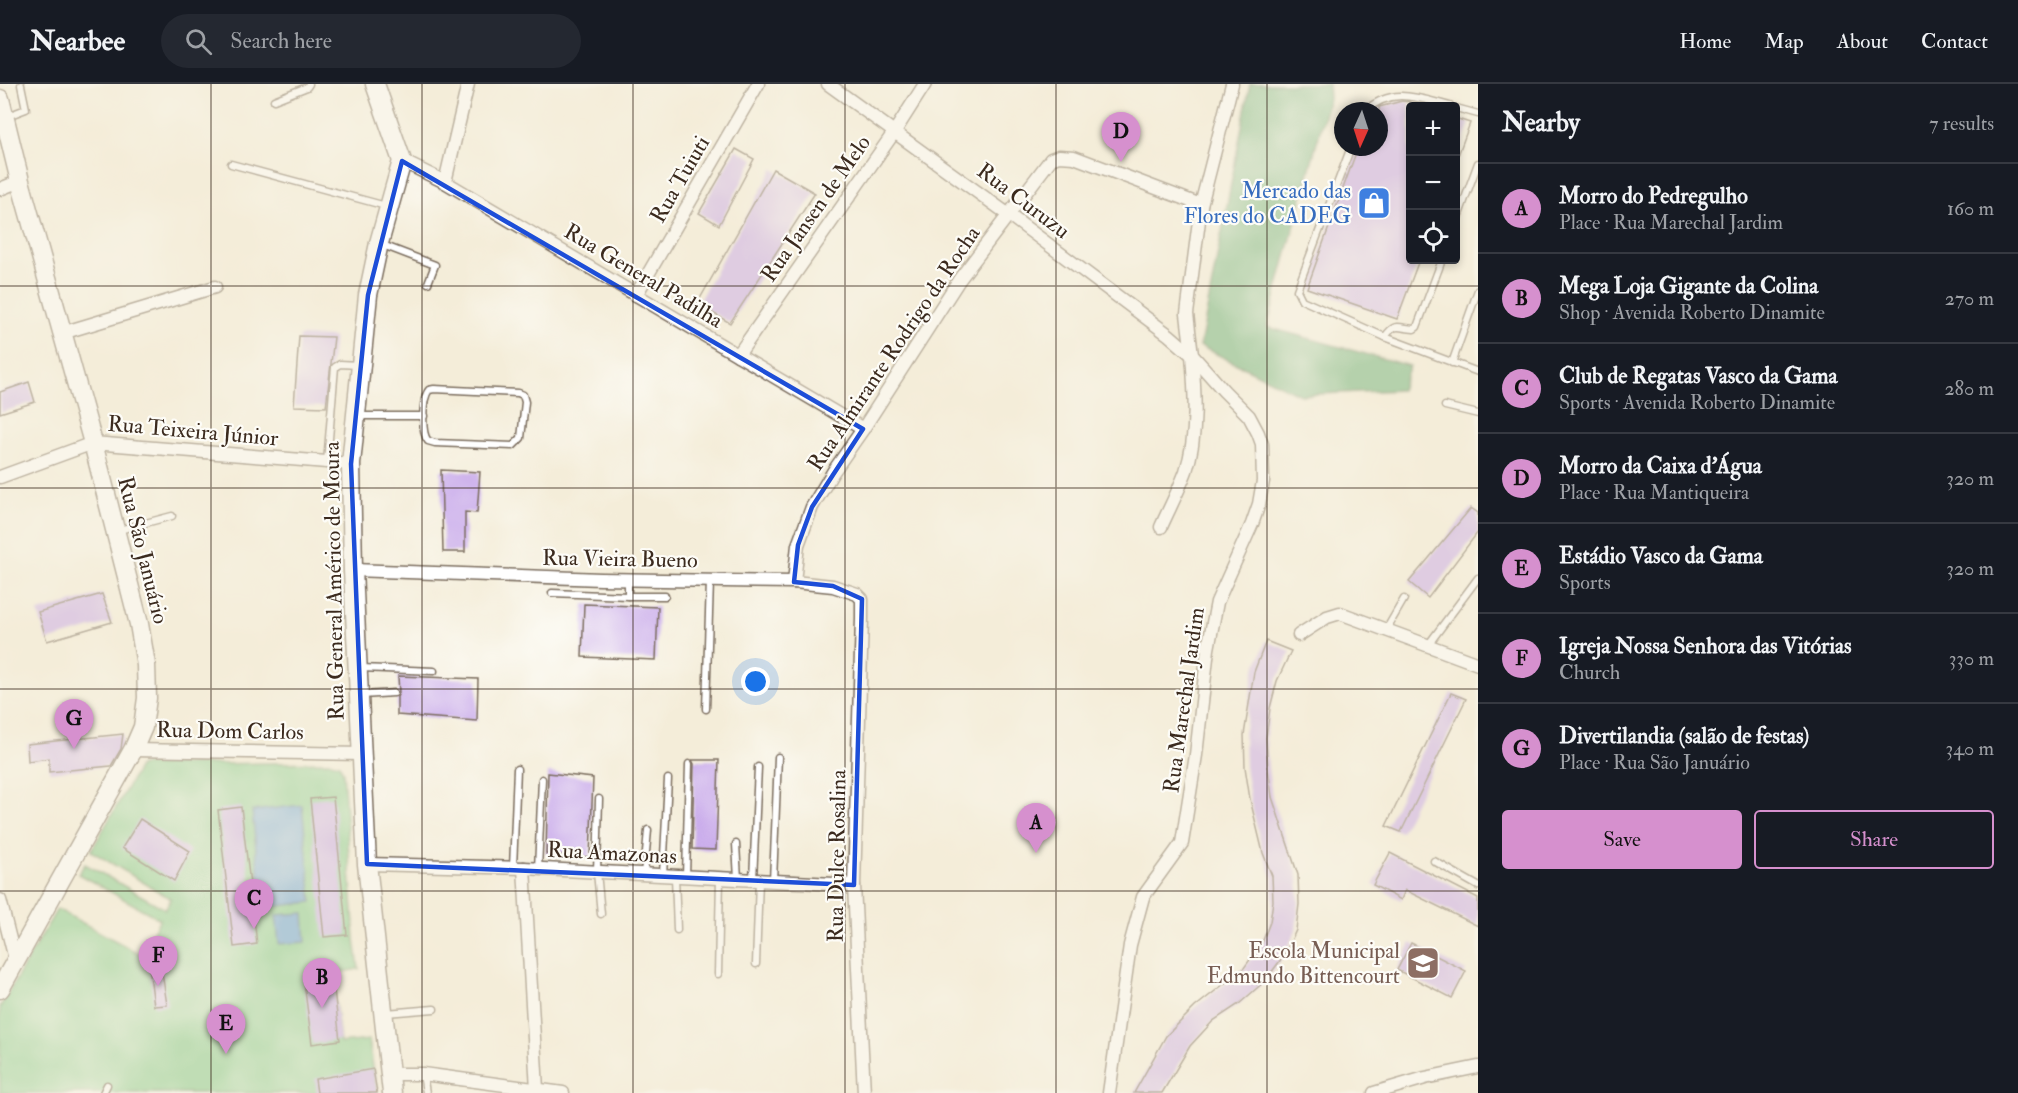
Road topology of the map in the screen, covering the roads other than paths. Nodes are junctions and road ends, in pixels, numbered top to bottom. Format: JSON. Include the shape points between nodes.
{"nodes":[{"id":1,"x":309,"y":84,"type":"edge"},
{"id":2,"x":375,"y":84,"type":"edge"},
{"id":3,"x":468,"y":84,"type":"edge"},
{"id":4,"x":758,"y":84,"type":"edge"},
{"id":5,"x":828,"y":84,"type":"edge"},
{"id":6,"x":925,"y":84,"type":"edge"},
{"id":7,"x":1232,"y":84,"type":"edge"},
{"id":8,"x":21,"y":85,"type":"edge"},
{"id":9,"x":0,"y":99,"type":"edge"},
{"id":10,"x":274,"y":100,"type":"dead end"},
{"id":11,"x":1377,"y":102,"type":"edge"},
{"id":12,"x":1435,"y":102,"type":"edge"},
{"id":13,"x":1460,"y":109,"type":"edge"},
{"id":14,"x":1478,"y":114,"type":"edge"},
{"id":15,"x":4,"y":117,"type":"junction"},
{"id":16,"x":895,"y":131,"type":"junction"},
{"id":17,"x":1348,"y":156,"type":"edge"},
{"id":18,"x":402,"y":161,"type":"junction"},
{"id":19,"x":1478,"y":163,"type":"edge"},
{"id":20,"x":231,"y":164,"type":"dead end"},
{"id":21,"x":20,"y":181,"type":"junction"},
{"id":22,"x":445,"y":182,"type":"junction"},
{"id":23,"x":0,"y":189,"type":"edge"},
{"id":24,"x":1202,"y":205,"type":"junction"},
{"id":25,"x":389,"y":207,"type":"junction"},
{"id":26,"x":1460,"y":211,"type":"edge"},
{"id":27,"x":1009,"y":215,"type":"junction"},
{"id":28,"x":379,"y":243,"type":"junction"},
{"id":29,"x":1441,"y":264,"type":"edge"},
{"id":30,"x":428,"y":284,"type":"dead end"},
{"id":31,"x":215,"y":287,"type":"dead end"},
{"id":32,"x":1478,"y":290,"type":"edge"},
{"id":33,"x":636,"y":296,"type":"junction"},
{"id":34,"x":62,"y":333,"type":"junction"},
{"id":35,"x":1385,"y":336,"type":"junction"},
{"id":36,"x":738,"y":355,"type":"junction"},
{"id":37,"x":1192,"y":355,"type":"junction"},
{"id":38,"x":1452,"y":363,"type":"junction"},
{"id":39,"x":361,"y":365,"type":"junction"},
{"id":40,"x":1478,"y":372,"type":"edge"},
{"id":41,"x":1445,"y":406,"type":"dead end"},
{"id":42,"x":1478,"y":414,"type":"edge"},
{"id":43,"x":356,"y":416,"type":"junction"},
{"id":44,"x":424,"y":416,"type":"junction"},
{"id":45,"x":863,"y":429,"type":"junction"},
{"id":46,"x":93,"y":443,"type":"junction"},
{"id":47,"x":327,"y":462,"type":"junction"},
{"id":48,"x":351,"y":464,"type":"junction"},
{"id":49,"x":0,"y":477,"type":"edge"},
{"id":50,"x":172,"y":516,"type":"dead end"},
{"id":51,"x":1161,"y":527,"type":"dead end"},
{"id":52,"x":115,"y":531,"type":"junction"},
{"id":53,"x":353,"y":570,"type":"junction"},
{"id":54,"x":1478,"y":578,"type":"edge"},
{"id":55,"x":628,"y":580,"type":"junction"},
{"id":56,"x":710,"y":581,"type":"junction"},
{"id":57,"x":794,"y":582,"type":"junction"},
{"id":58,"x":552,"y":593,"type":"dead end"},
{"id":59,"x":628,"y":596,"type":"junction"},
{"id":60,"x":665,"y":596,"type":"dead end"},
{"id":61,"x":1404,"y":599,"type":"dead end"},
{"id":62,"x":862,"y":619,"type":"joint"},
{"id":63,"x":1386,"y":631,"type":"junction"},
{"id":64,"x":1299,"y":635,"type":"dead end"},
{"id":65,"x":1428,"y":646,"type":"junction"},
{"id":66,"x":1478,"y":664,"type":"edge"},
{"id":67,"x":357,"y":668,"type":"junction"},
{"id":68,"x":434,"y":671,"type":"dead end"},
{"id":69,"x":394,"y":693,"type":"dead end"},
{"id":70,"x":359,"y":696,"type":"junction"},
{"id":71,"x":706,"y":709,"type":"dead end"},
{"id":72,"x":133,"y":750,"type":"junction"},
{"id":73,"x":361,"y":754,"type":"junction"},
{"id":74,"x":778,"y":757,"type":"dead end"},
{"id":75,"x":689,"y":764,"type":"dead end"},
{"id":76,"x":758,"y":767,"type":"dead end"},
{"id":77,"x":517,"y":769,"type":"dead end"},
{"id":78,"x":542,"y":779,"type":"dead end"},
{"id":79,"x":668,"y":779,"type":"dead end"},
{"id":80,"x":598,"y":800,"type":"dead end"},
{"id":81,"x":648,"y":830,"type":"dead end"},
{"id":82,"x":736,"y":844,"type":"dead end"},
{"id":83,"x":1434,"y":861,"type":"dead end"},
{"id":84,"x":367,"y":864,"type":"junction"},
{"id":85,"x":519,"y":868,"type":"junction"},
{"id":86,"x":538,"y":869,"type":"junction"},
{"id":87,"x":597,"y":872,"type":"junction"},
{"id":88,"x":644,"y":875,"type":"junction"},
{"id":89,"x":675,"y":876,"type":"junction"},
{"id":90,"x":720,"y":878,"type":"junction"},
{"id":91,"x":738,"y":879,"type":"junction"},
{"id":92,"x":756,"y":880,"type":"junction"},
{"id":93,"x":773,"y":881,"type":"junction"},
{"id":94,"x":854,"y":885,"type":"junction"},
{"id":95,"x":1478,"y":886,"type":"edge"},
{"id":96,"x":0,"y":900,"type":"edge"},
{"id":97,"x":601,"y":914,"type":"dead end"},
{"id":98,"x":677,"y":930,"type":"dead end"},
{"id":99,"x":16,"y":963,"type":"junction"},
{"id":100,"x":756,"y":964,"type":"dead end"},
{"id":101,"x":718,"y":974,"type":"dead end"},
{"id":102,"x":0,"y":989,"type":"edge"},
{"id":103,"x":434,"y":1009,"type":"dead end"},
{"id":104,"x":382,"y":1013,"type":"junction"},
{"id":105,"x":1478,"y":1067,"type":"edge"},
{"id":106,"x":389,"y":1074,"type":"junction"},
{"id":107,"x":423,"y":1074,"type":"junction"},
{"id":108,"x":107,"y":1085,"type":"dead end"},
{"id":109,"x":537,"y":1089,"type":"junction"},
{"id":110,"x":103,"y":1093,"type":"edge"},
{"id":111,"x":392,"y":1093,"type":"edge"},
{"id":112,"x":426,"y":1093,"type":"edge"},
{"id":113,"x":563,"y":1093,"type":"edge"},
{"id":114,"x":864,"y":1093,"type":"edge"},
{"id":115,"x":1109,"y":1093,"type":"edge"},
{"id":116,"x":1374,"y":1093,"type":"edge"}],
"edges":[{"from":1,"to":10,"type":"lane"},
{"from":2,"to":18,"type":"street"},
{"from":3,"to":22,"type":"street"},
{"from":4,"to":33,"type":"street","name":"Rua Tuiuti"},
{"from":5,"to":16,"type":"street","name":"Rua Curuzu"},
{"from":6,"to":16,"type":"street","name":"Rua Jansen de Melo"},
{"from":7,"to":24,"type":"street"},
{"from":8,"to":15,"type":"lane","via":[[25,110]]},
{"from":9,"to":15,"type":"street","name":"Rua São Januário"},
{"from":11,"to":12,"type":"lane","via":[[1410,95]]},
{"from":13,"to":14,"type":"lane"},
{"from":15,"to":21,"type":"street","name":"Rua São Januário"},
{"from":16,"to":27,"type":"street","name":"Rua Curuzu"},
{"from":16,"to":36,"type":"street","name":"Rua Jansen de Melo"},
{"from":17,"to":35,"type":"lane","via":[[1298,295]]},
{"from":18,"to":22,"type":"street","name":"Rua General Padilha"},
{"from":18,"to":25,"type":"street","name":"Rua General Américo de Moura"},
{"from":19,"to":26,"type":"lane"},
{"from":20,"to":25,"type":"lane"},
{"from":21,"to":23,"type":"street"},
{"from":21,"to":34,"type":"street","name":"Rua São Januário"},
{"from":22,"to":33,"type":"street","name":"Rua General Padilha"},
{"from":24,"to":27,"type":"street","name":"Rua Almirante Rodrigo da Rocha","via":[[1074,157],[1059,156],[1051,159]]},
{"from":24,"to":37,"type":"street","via":[[1187,314]]},
{"from":25,"to":28,"type":"street","name":"Rua General Américo de Moura"},
{"from":27,"to":37,"type":"street","name":"Rua Curuzu"},
{"from":27,"to":45,"type":"street","name":"Rua Almirante Rodrigo da Rocha","via":[[959,280]]},
{"from":28,"to":30,"type":"lane","via":[[435,265]]},
{"from":28,"to":39,"type":"street","name":"Rua General Américo de Moura","via":[[368,295]]},
{"from":29,"to":35,"type":"lane","via":[[1417,327],[1393,327]]},
{"from":31,"to":34,"type":"street"},
{"from":32,"to":38,"type":"lane"},
{"from":33,"to":36,"type":"street","name":"Rua General Padilha"},
{"from":34,"to":46,"type":"street","name":"Rua São Januário"},
{"from":35,"to":38,"type":"lane"},
{"from":36,"to":45,"type":"street","name":"Rua General Padilha"},
{"from":37,"to":51,"type":"street","via":[[1192,449]]},
{"from":37,"to":115,"type":"street","name":"Rua Marechal Jardim","via":[[1249,416],[1262,444],[1263,481],[1252,524],[1218,602],[1182,843],[1143,897],[1130,945]]},
{"from":38,"to":40,"type":"lane"},
{"from":39,"to":43,"type":"street","name":"Rua General Américo de Moura"},
{"from":39,"to":47,"type":"lane","via":[[336,367]]},
{"from":41,"to":42,"type":"lane"},
{"from":43,"to":44,"type":"lane"},
{"from":43,"to":48,"type":"street","name":"Rua General Américo de Moura"},
{"from":44,"to":44,"type":"lane","via":[[428,441],[513,446],[521,438],[525,402],[518,393],[429,390],[424,395]]},
{"from":45,"to":57,"type":"street","name":"Rua Almirante Rodrigo da Rocha","via":[[812,507],[798,545]]},
{"from":46,"to":47,"type":"street","name":"Rua Teixeira Júnior"},
{"from":46,"to":49,"type":"street","name":"Rua Teixeira Júnior"},
{"from":46,"to":52,"type":"street","name":"Rua São Januário"},
{"from":47,"to":48,"type":"street","name":"Rua Teixeira Júnior"},
{"from":48,"to":53,"type":"street","name":"Rua General Américo de Moura"},
{"from":50,"to":52,"type":"lane"},
{"from":52,"to":72,"type":"street","name":"Rua São Januário","via":[[147,665],[143,727]]},
{"from":53,"to":55,"type":"street","name":"Rua Vieira Bueno"},
{"from":53,"to":67,"type":"street","name":"Rua General Américo de Moura"},
{"from":54,"to":65,"type":"lane"},
{"from":55,"to":56,"type":"street","name":"Rua Vieira Bueno"},
{"from":55,"to":59,"type":"lane"},
{"from":56,"to":57,"type":"street","name":"Rua Vieira Bueno"},
{"from":56,"to":71,"type":"lane"},
{"from":57,"to":62,"type":"street","name":"Rua Vieira Bueno","via":[[833,586],[857,594],[862,599]]},
{"from":58,"to":59,"type":"lane"},
{"from":59,"to":60,"type":"lane"},
{"from":61,"to":63,"type":"lane"},
{"from":62,"to":94,"type":"street","name":"Rua Dulce Rosalina"},
{"from":63,"to":64,"type":"street","via":[[1340,613]]},
{"from":63,"to":65,"type":"street"},
{"from":65,"to":66,"type":"street"},
{"from":67,"to":68,"type":"lane"},
{"from":67,"to":70,"type":"street","name":"Rua General Américo de Moura"},
{"from":69,"to":70,"type":"lane"},
{"from":70,"to":73,"type":"street","name":"Rua General Américo de Moura"},
{"from":72,"to":73,"type":"street","name":"Rua Dom Carlos"},
{"from":72,"to":99,"type":"street","name":"Rua São Januário"},
{"from":73,"to":84,"type":"street","name":"Rua General Américo de Moura"},
{"from":74,"to":93,"type":"lane"},
{"from":75,"to":89,"type":"lane"},
{"from":76,"to":92,"type":"lane"},
{"from":77,"to":85,"type":"lane"},
{"from":78,"to":86,"type":"lane"},
{"from":79,"to":89,"type":"lane"},
{"from":80,"to":87,"type":"lane"},
{"from":81,"to":88,"type":"lane"},
{"from":82,"to":91,"type":"lane"},
{"from":83,"to":95,"type":"lane"},
{"from":84,"to":85,"type":"street","name":"Rua Amazonas"},
{"from":84,"to":104,"type":"street","name":"Rua General Américo de Moura"},
{"from":85,"to":86,"type":"street","name":"Rua Amazonas"},
{"from":85,"to":109,"type":"street"},
{"from":86,"to":87,"type":"street","name":"Rua Amazonas"},
{"from":87,"to":88,"type":"street","name":"Rua Amazonas"},
{"from":87,"to":97,"type":"lane"},
{"from":88,"to":89,"type":"street","name":"Rua Amazonas"},
{"from":89,"to":90,"type":"street","name":"Rua Amazonas"},
{"from":89,"to":98,"type":"lane"},
{"from":90,"to":91,"type":"street","name":"Rua Amazonas"},
{"from":90,"to":101,"type":"lane"},
{"from":91,"to":92,"type":"street","name":"Rua Amazonas"},
{"from":92,"to":93,"type":"street","name":"Rua Amazonas"},
{"from":92,"to":100,"type":"lane"},
{"from":93,"to":94,"type":"street","name":"Rua Amazonas"},
{"from":94,"to":114,"type":"street","name":"Rua Dulce Rosalina"},
{"from":96,"to":99,"type":"street"},
{"from":99,"to":102,"type":"street","name":"Rua São Januário"},
{"from":103,"to":104,"type":"lane"},
{"from":104,"to":106,"type":"street","name":"Rua General Américo de Moura"},
{"from":105,"to":116,"type":"street"},
{"from":106,"to":107,"type":"street"},
{"from":106,"to":111,"type":"street","name":"Rua General Américo de Moura"},
{"from":107,"to":109,"type":"street"},
{"from":107,"to":112,"type":"lane"},
{"from":108,"to":110,"type":"lane"},
{"from":109,"to":113,"type":"street"}]}
